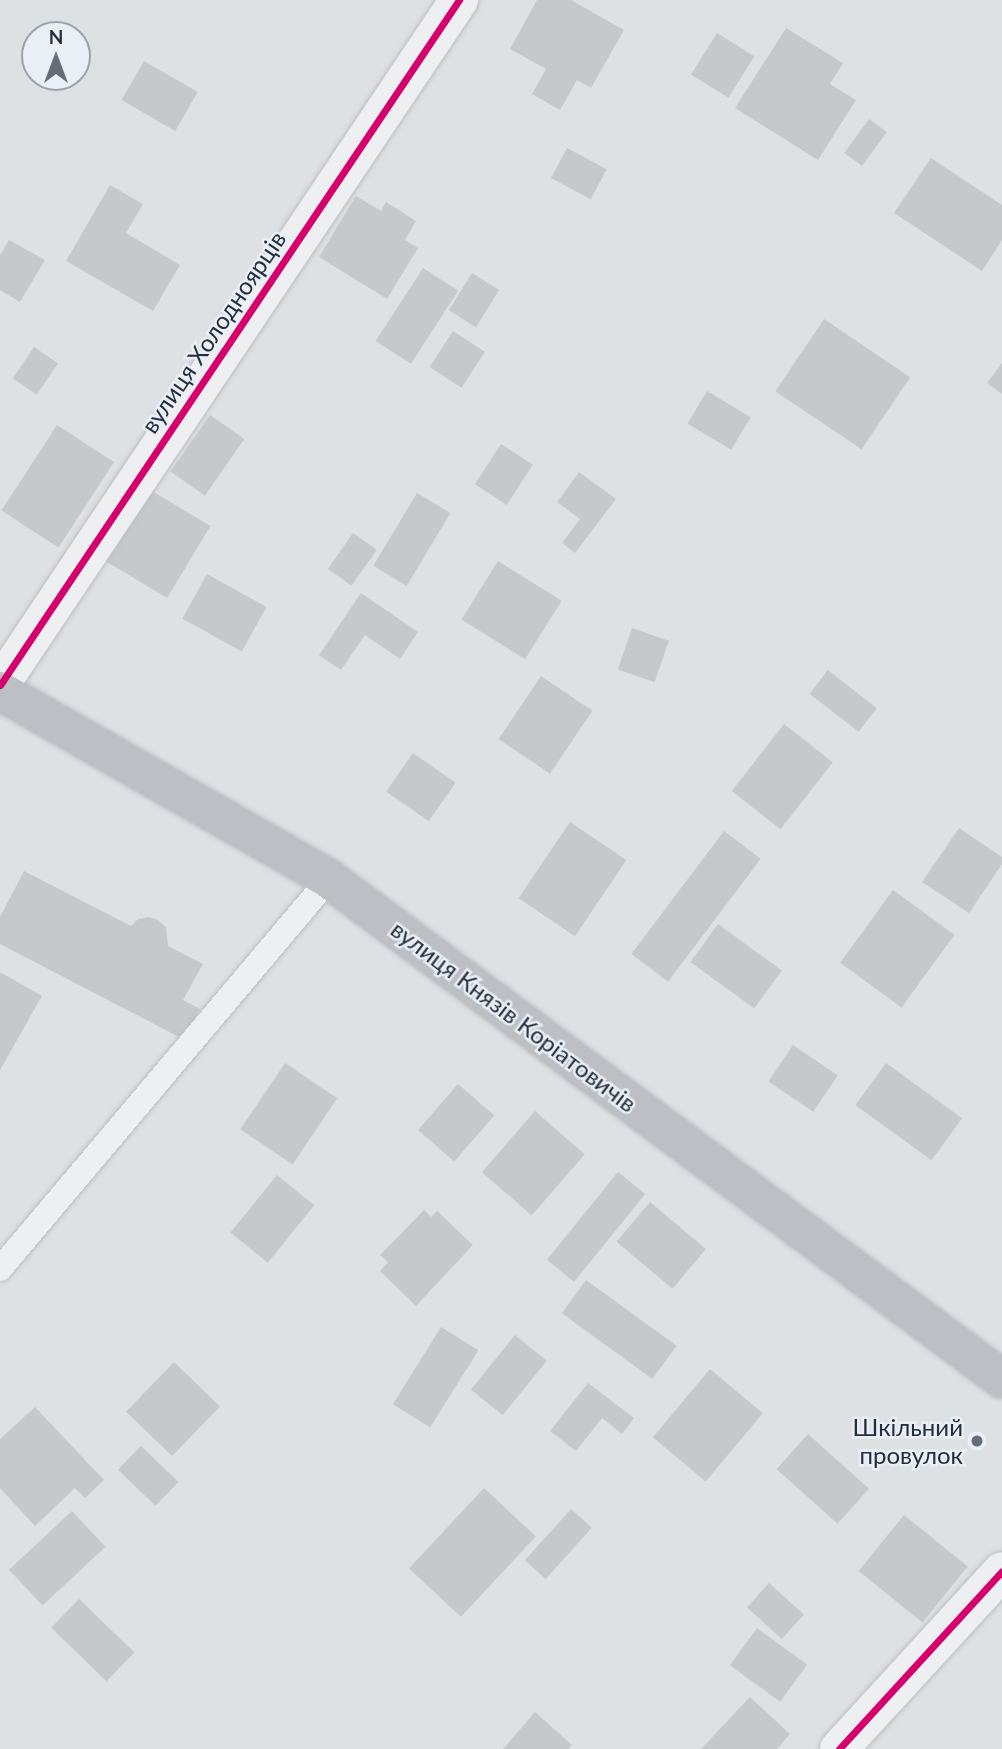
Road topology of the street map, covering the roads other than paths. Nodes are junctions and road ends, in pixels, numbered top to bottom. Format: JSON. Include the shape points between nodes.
{"nodes":[{"id":1,"x":459,"y":0,"type":"edge"},
{"id":2,"x":0,"y":685,"type":"edge"},
{"id":3,"x":0,"y":691,"type":"edge"},
{"id":4,"x":329,"y":879,"type":"junction"},
{"id":5,"x":0,"y":1269,"type":"edge"},
{"id":6,"x":1002,"y":1379,"type":"edge"},
{"id":7,"x":1002,"y":1571,"type":"edge"},
{"id":8,"x":839,"y":1749,"type":"edge"}],
"edges":[{"from":1,"to":2,"type":"street","name":"вулиця Холодноярців"},
{"from":3,"to":4,"type":"main road","name":"вулиця Князів Коріатовичів"},
{"from":4,"to":5,"type":"lane"},
{"from":4,"to":6,"type":"main road","name":"вулиця Князів Коріатовичів"},
{"from":7,"to":8,"type":"street"}]}
